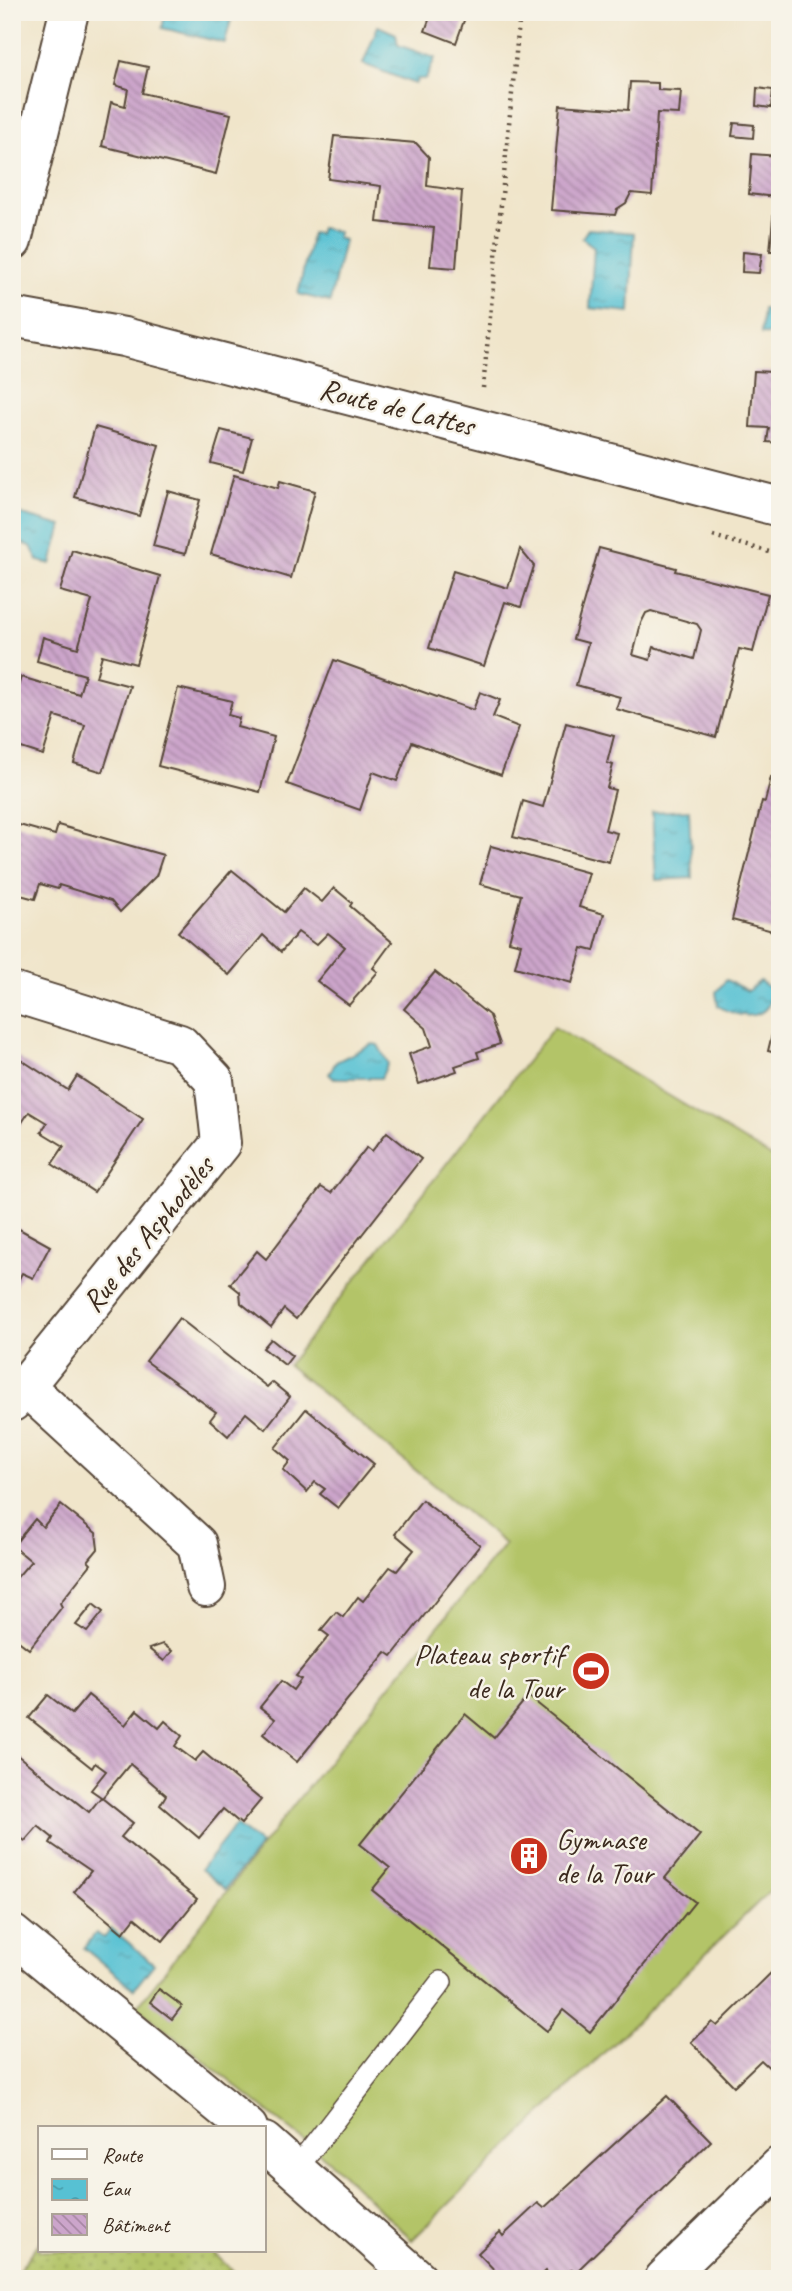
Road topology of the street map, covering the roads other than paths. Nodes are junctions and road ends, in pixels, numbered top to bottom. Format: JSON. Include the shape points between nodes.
{"nodes":[{"id":1,"x":63,"y":15,"type":"edge"},
{"id":2,"x":12,"y":241,"type":"edge"},
{"id":3,"x":12,"y":317,"type":"edge"},
{"id":4,"x":780,"y":507,"type":"edge"},
{"id":5,"x":12,"y":992,"type":"edge"},
{"id":6,"x":19,"y":1395,"type":"edge"},
{"id":7,"x":206,"y":1587,"type":"dead end"},
{"id":8,"x":12,"y":1934,"type":"edge"},
{"id":9,"x":441,"y":1982,"type":"dead end"},
{"id":10,"x":246,"y":2126,"type":"edge"},
{"id":11,"x":266,"y":2144,"type":"edge"},
{"id":12,"x":780,"y":2166,"type":"edge"},
{"id":13,"x":296,"y":2168,"type":"junction"},
{"id":14,"x":418,"y":2279,"type":"edge"},
{"id":15,"x":664,"y":2279,"type":"edge"}],
"edges":[{"from":1,"to":2,"type":"street"},
{"from":3,"to":4,"type":"street","name":"Route de Lattes","via":[[124,337]]},
{"from":5,"to":6,"type":"street","name":"Rue des Asphodèles","via":[[180,1044],[214,1080],[221,1143]]},
{"from":6,"to":7,"type":"street","name":"Rue des Asphodèles","via":[[197,1544]]},
{"from":8,"to":10,"type":"street"},
{"from":9,"to":13,"type":"lane"},
{"from":11,"to":13,"type":"street"},
{"from":12,"to":15,"type":"street"},
{"from":13,"to":14,"type":"street"}]}
